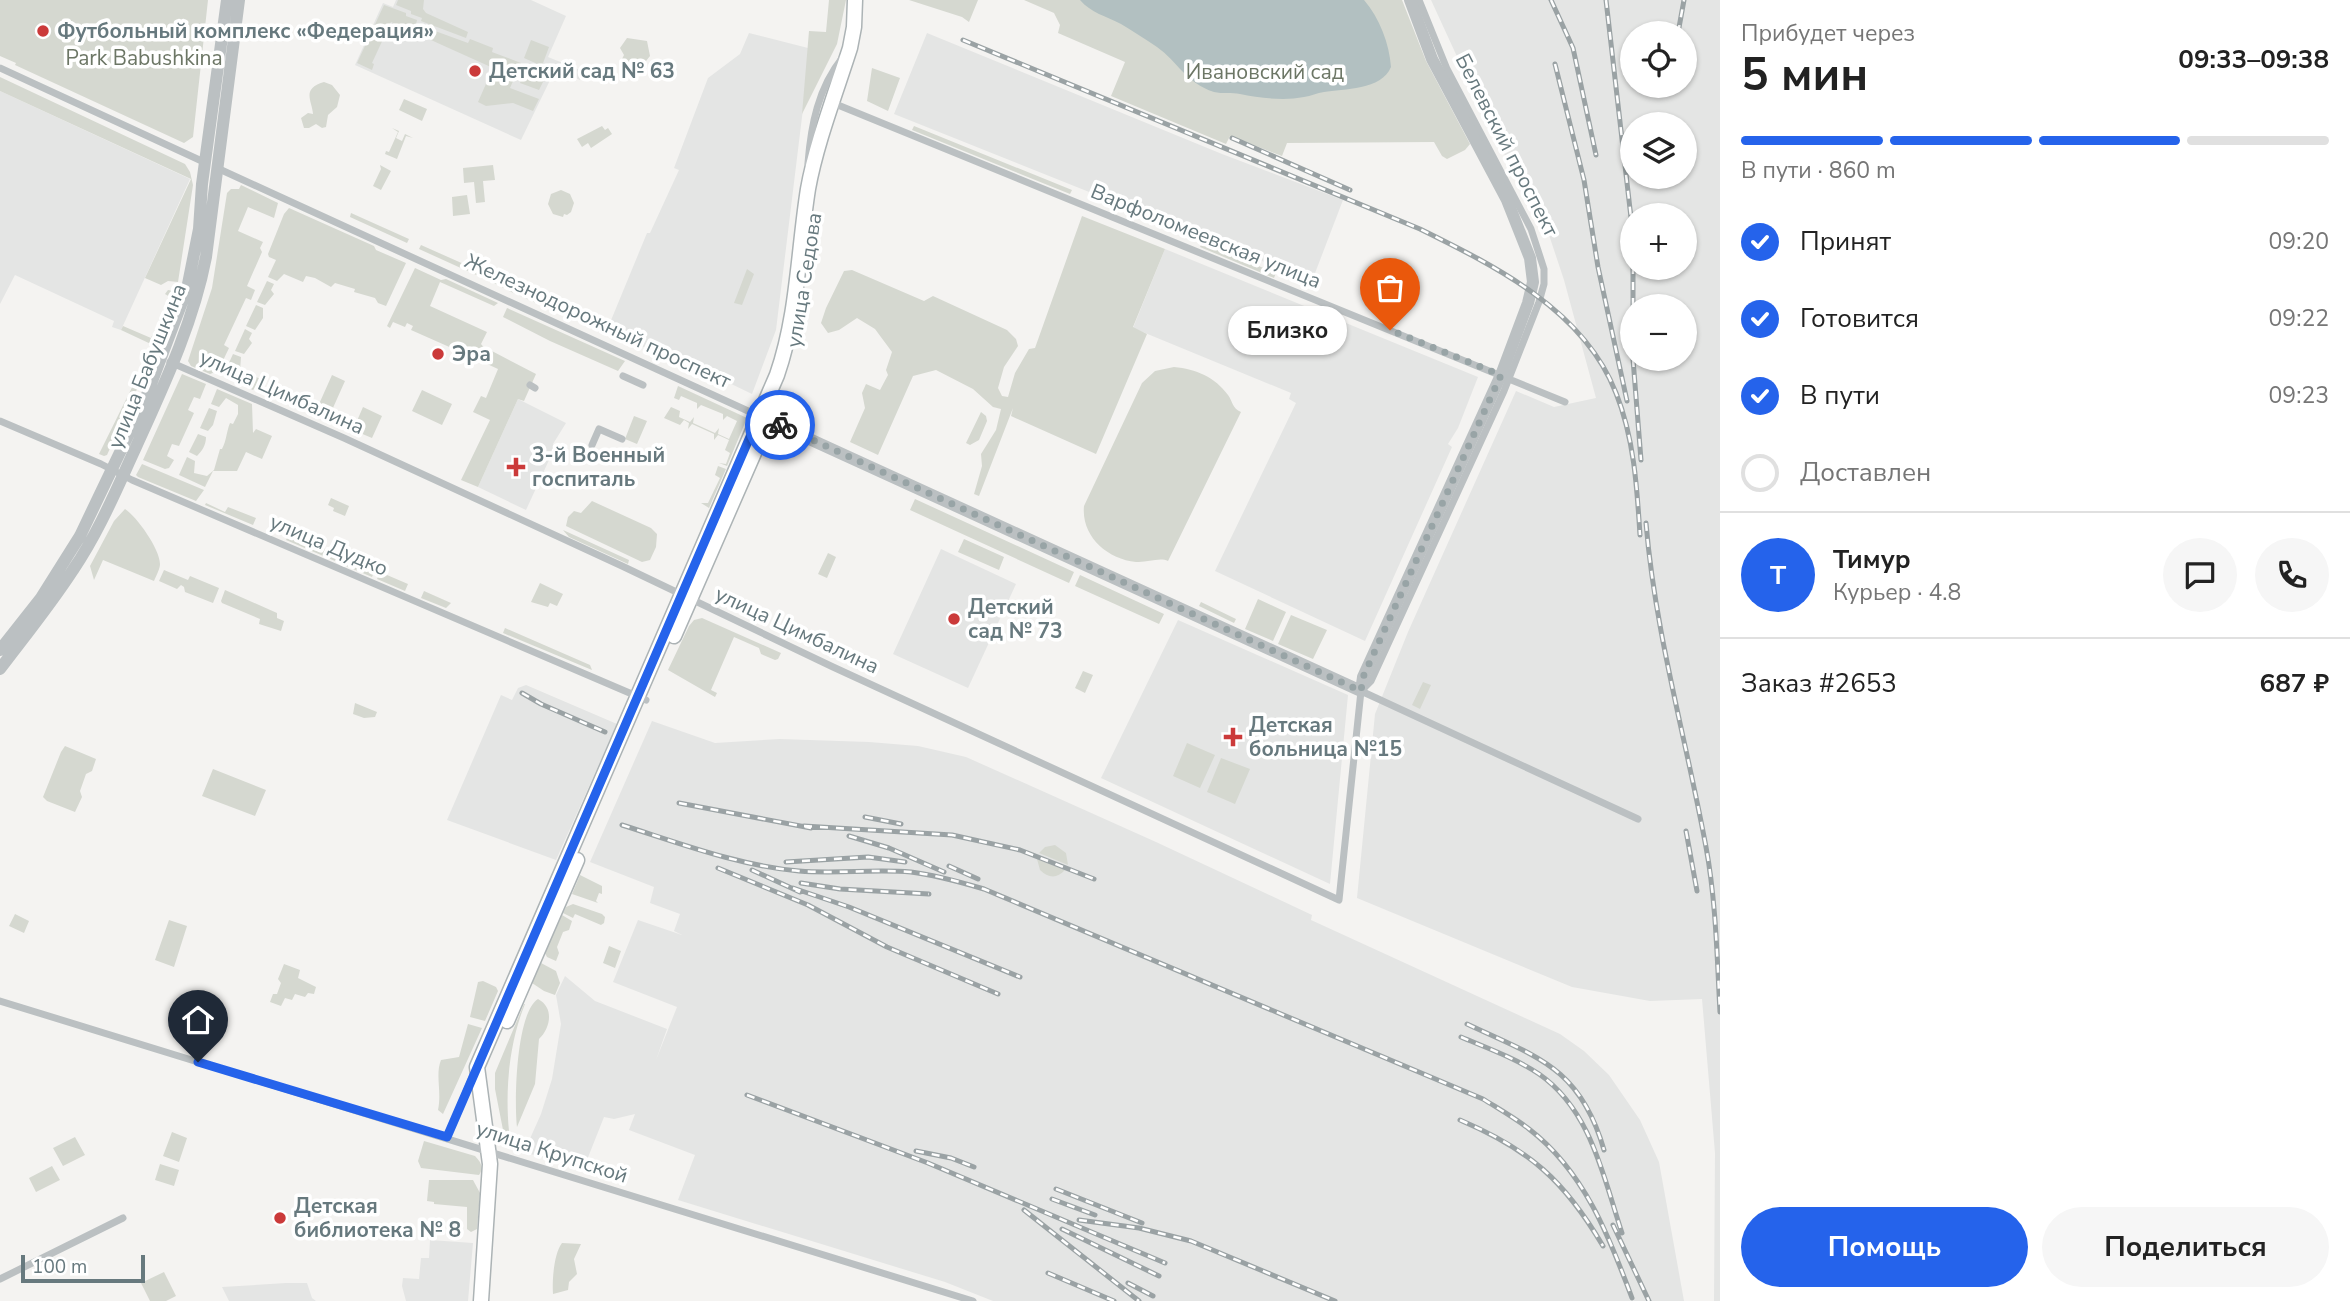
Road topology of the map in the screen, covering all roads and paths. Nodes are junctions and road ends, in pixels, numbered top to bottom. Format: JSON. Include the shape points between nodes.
{"nodes":[{"id":1,"x":227,"y":0,"type":"edge"},
{"id":2,"x":239,"y":0,"type":"edge"},
{"id":3,"x":855,"y":0,"type":"edge"},
{"id":4,"x":864,"y":0,"type":"edge"},
{"id":5,"x":1410,"y":0,"type":"edge"},
{"id":6,"x":1419,"y":0,"type":"edge"},
{"id":7,"x":850,"y":48,"type":"junction"},
{"id":8,"x":0,"y":68,"type":"edge"},
{"id":9,"x":837,"y":105,"type":"junction"},
{"id":10,"x":205,"y":162,"type":"junction"},
{"id":11,"x":218,"y":168,"type":"junction"},
{"id":12,"x":809,"y":187,"type":"junction"},
{"id":13,"x":168,"y":361,"type":"junction"},
{"id":14,"x":623,"y":376,"type":"dead end"},
{"id":15,"x":1505,"y":377,"type":"junction"},
{"id":16,"x":643,"y":385,"type":"dead end"},
{"id":17,"x":1565,"y":402,"type":"dead end"},
{"id":18,"x":764,"y":418,"type":"junction"},
{"id":19,"x":0,"y":421,"type":"edge"},
{"id":20,"x":622,"y":439,"type":"dead end"},
{"id":21,"x":592,"y":446,"type":"dead end"},
{"id":22,"x":118,"y":473,"type":"junction"},
{"id":23,"x":686,"y":596,"type":"junction"},
{"id":24,"x":0,"y":650,"type":"edge"},
{"id":25,"x":0,"y":668,"type":"edge"},
{"id":26,"x":1361,"y":691,"type":"junction"},
{"id":27,"x":642,"y":698,"type":"junction"},
{"id":28,"x":1639,"y":819,"type":"dead end"},
{"id":29,"x":1339,"y":900,"type":"joint"},
{"id":30,"x":0,"y":1001,"type":"edge"},
{"id":31,"x":477,"y":1067,"type":"junction"},
{"id":32,"x":447,"y":1137,"type":"junction"},
{"id":33,"x":494,"y":1152,"type":"junction"},
{"id":34,"x":123,"y":1218,"type":"dead end"},
{"id":35,"x":0,"y":1279,"type":"edge"},
{"id":36,"x":481,"y":1301,"type":"edge"},
{"id":37,"x":490,"y":1301,"type":"edge"},
{"id":38,"x":973,"y":1301,"type":"edge"}],
"edges":[{"from":1,"to":10,"type":"street","name":"улица Бабушкина"},
{"from":2,"to":11,"type":"street","name":"улица Бабушкина"},
{"from":3,"to":7,"type":"main road","name":"улица Седова"},
{"from":4,"to":9,"type":"main road","name":"улица Седова","via":[[858,53]]},
{"from":5,"to":15,"type":"street","name":"Белевский проспект","via":[[1432,58],[1507,200],[1530,258],[1532,293]]},
{"from":6,"to":15,"type":"street","name":"Белевский проспект","via":[[1447,69],[1541,255],[1544,285]]},
{"from":7,"to":9,"type":"main road","name":"улица Седова"},
{"from":7,"to":12,"type":"street","via":[[814,112]]},
{"from":8,"to":10,"type":"street","name":"Железнодорожный проспект"},
{"from":9,"to":12,"type":"main road","name":"улица Седова"},
{"from":9,"to":15,"type":"street","name":"Варфоломеевская улица"},
{"from":9,"to":18,"type":"main road","name":"улица Седова","via":[[818,189],[796,349]]},
{"from":10,"to":11,"type":"street","name":"Железнодорожный проспект"},
{"from":10,"to":13,"type":"street","name":"улица Бабушкина","via":[[190,277]]},
{"from":11,"to":13,"type":"street","name":"улица Бабушкина","via":[[202,279]]},
{"from":11,"to":18,"type":"street","name":"Железнодорожный проспект"},
{"from":12,"to":18,"type":"main road","name":"улица Седова","via":[[793,318]]},
{"from":13,"to":22,"type":"street","name":"улица Бабушкина"},
{"from":13,"to":23,"type":"street","name":"улица Цимбалина"},
{"from":14,"to":16,"type":"street"},
{"from":15,"to":17,"type":"street","name":"Варфоломеевская улица"},
{"from":15,"to":26,"type":"street","name":"Белевский проспект","via":[[1363,677]]},
{"from":18,"to":23,"type":"main road","name":"улица Седова"},
{"from":18,"to":26,"type":"street","name":"Железнодорожный проспект"},
{"from":19,"to":22,"type":"street","name":"улица Дудко"},
{"from":20,"to":21,"type":"street","via":[[599,429]]},
{"from":22,"to":24,"type":"street","name":"улица Бабушкина","via":[[66,561]]},
{"from":22,"to":25,"type":"street","name":"улица Бабушкина","via":[[75,568]]},
{"from":22,"to":27,"type":"street","name":"улица Дудко"},
{"from":23,"to":27,"type":"main road","name":"улица Седова"},
{"from":23,"to":29,"type":"street","name":"улица Цимбалина"},
{"from":26,"to":28,"type":"street","name":"Железнодорожный проспект"},
{"from":26,"to":29,"type":"street","name":"Белевский проспект"},
{"from":27,"to":31,"type":"main road","name":"улица Седова"},
{"from":27,"to":33,"type":"main road","name":"улица Седова","via":[[489,1063],[486,1076]]},
{"from":30,"to":32,"type":"street","name":"улица Крупской"},
{"from":31,"to":32,"type":"street","name":"улица Седова"},
{"from":31,"to":33,"type":"main road","name":"улица Седова"},
{"from":32,"to":33,"type":"street","name":"улица Крупской"},
{"from":33,"to":36,"type":"main road","name":"улица Седова"},
{"from":33,"to":37,"type":"main road","name":"улица Седова"},
{"from":33,"to":38,"type":"street","name":"улица Крупской"},
{"from":34,"to":35,"type":"street"}]}
